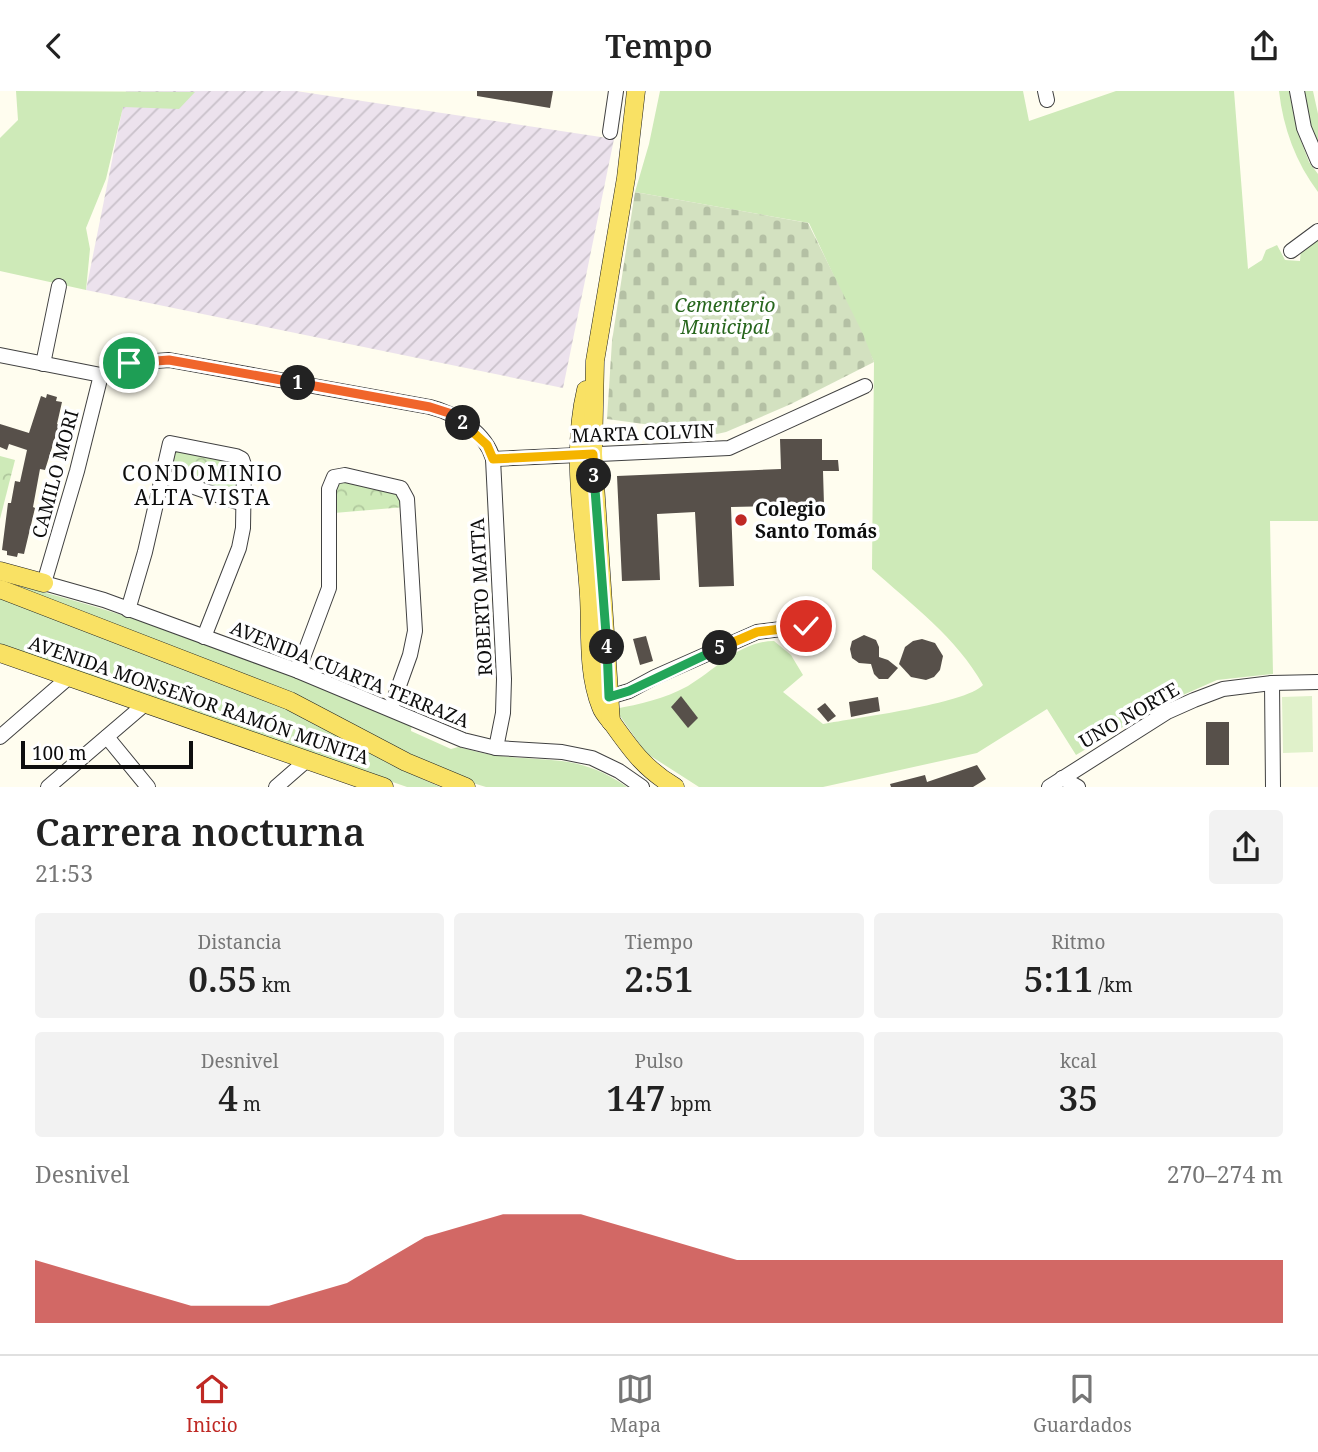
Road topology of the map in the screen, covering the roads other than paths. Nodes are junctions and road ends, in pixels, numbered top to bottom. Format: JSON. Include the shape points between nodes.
{"nodes":[{"id":1,"x":616,"y":91,"type":"edge"},
{"id":2,"x":636,"y":91,"type":"edge"},
{"id":3,"x":1297,"y":91,"type":"edge"},
{"id":4,"x":610,"y":132,"type":"dead end"},
{"id":5,"x":1318,"y":161,"type":"edge"},
{"id":6,"x":1318,"y":231,"type":"edge"},
{"id":7,"x":1291,"y":251,"type":"dead end"},
{"id":8,"x":59,"y":286,"type":"dead end"},
{"id":9,"x":0,"y":355,"type":"edge"},
{"id":10,"x":43,"y":364,"type":"junction"},
{"id":11,"x":101,"y":375,"type":"junction"},
{"id":12,"x":865,"y":386,"type":"dead end"},
{"id":13,"x":586,"y":454,"type":"junction"},
{"id":14,"x":493,"y":459,"type":"junction"},
{"id":15,"x":162,"y":477,"type":"junction"},
{"id":16,"x":243,"y":504,"type":"junction"},
{"id":17,"x":0,"y":571,"type":"edge"},
{"id":18,"x":44,"y":583,"type":"junction"},
{"id":19,"x":0,"y":589,"type":"edge"},
{"id":20,"x":128,"y":610,"type":"junction"},
{"id":21,"x":806,"y":626,"type":"dead end"},
{"id":22,"x":204,"y":637,"type":"junction"},
{"id":23,"x":0,"y":653,"type":"edge"},
{"id":24,"x":298,"y":671,"type":"junction"},
{"id":25,"x":68,"y":678,"type":"junction"},
{"id":26,"x":1318,"y":682,"type":"edge"},
{"id":27,"x":1272,"y":683,"type":"junction"},
{"id":28,"x":609,"y":697,"type":"junction"},
{"id":29,"x":145,"y":704,"type":"junction"},
{"id":30,"x":391,"y":708,"type":"junction"},
{"id":31,"x":611,"y":722,"type":"junction"},
{"id":32,"x":0,"y":737,"type":"edge"},
{"id":33,"x":107,"y":737,"type":"junction"},
{"id":34,"x":496,"y":748,"type":"junction"},
{"id":35,"x":307,"y":760,"type":"junction"},
{"id":36,"x":1062,"y":778,"type":"junction"},
{"id":37,"x":49,"y":787,"type":"edge"},
{"id":38,"x":148,"y":787,"type":"edge"},
{"id":39,"x":276,"y":787,"type":"edge"},
{"id":40,"x":384,"y":787,"type":"edge"},
{"id":41,"x":466,"y":787,"type":"edge"},
{"id":42,"x":642,"y":787,"type":"edge"},
{"id":43,"x":676,"y":787,"type":"edge"},
{"id":44,"x":1049,"y":787,"type":"edge"},
{"id":45,"x":1078,"y":787,"type":"edge"},
{"id":46,"x":1273,"y":787,"type":"edge"}],
"edges":[{"from":1,"to":4,"type":"street"},
{"from":2,"to":13,"type":"main road","via":[[626,178],[582,412]]},
{"from":3,"to":5,"type":"street","via":[[1304,128]]},
{"from":6,"to":7,"type":"street"},
{"from":8,"to":10,"type":"street"},
{"from":9,"to":10,"type":"street"},
{"from":10,"to":11,"type":"street"},
{"from":11,"to":14,"type":"street","name":"ROBERTO MATTA","via":[[129,363],[169,360],[430,407],[461,420],[487,445]]},
{"from":11,"to":18,"type":"street","name":"CAMILO MORI"},
{"from":12,"to":13,"type":"street","name":"MARTA COLVIN","via":[[729,448]]},
{"from":13,"to":14,"type":"street","name":"MARTA COLVIN"},
{"from":13,"to":28,"type":"main road"},
{"from":13,"to":31,"type":"main road","via":[[592,672],[600,705]]},
{"from":14,"to":34,"type":"street","name":"ROBERTO MATTA","via":[[504,679]]},
{"from":15,"to":16,"type":"street"},
{"from":15,"to":16,"type":"street","via":[[171,442],[236,456],[244,465]]},
{"from":15,"to":20,"type":"street"},
{"from":16,"to":22,"type":"street","via":[[239,548]]},
{"from":17,"to":18,"type":"main road"},
{"from":18,"to":20,"type":"street","name":"AVENIDA CUARTA TERRAZA"},
{"from":19,"to":41,"type":"main road","name":"AVENIDA MONSEÑOR RAMÓN MUNITA","via":[[290,701],[406,762]]},
{"from":20,"to":22,"type":"street","name":"AVENIDA CUARTA TERRAZA"},
{"from":21,"to":28,"type":"street","via":[[757,632]]},
{"from":22,"to":24,"type":"street","name":"AVENIDA CUARTA TERRAZA"},
{"from":23,"to":25,"type":"main road","name":"AVENIDA MONSEÑOR RAMÓN MUNITA"},
{"from":24,"to":30,"type":"street","name":"AVENIDA CUARTA TERRAZA"},
{"from":24,"to":30,"type":"street","via":[[329,589],[331,481],[345,475],[401,488],[407,499],[416,623],[413,646]]},
{"from":25,"to":29,"type":"main road","name":"AVENIDA MONSEÑOR RAMÓN MUNITA"},
{"from":25,"to":32,"type":"street"},
{"from":26,"to":27,"type":"street","name":"UNO NORTE"},
{"from":27,"to":36,"type":"street","name":"UNO NORTE","via":[[1223,689],[1167,712]]},
{"from":27,"to":46,"type":"street"},
{"from":28,"to":31,"type":"main road"},
{"from":29,"to":33,"type":"street"},
{"from":29,"to":35,"type":"main road","name":"AVENIDA MONSEÑOR RAMÓN MUNITA"},
{"from":30,"to":34,"type":"street","name":"AVENIDA CUARTA TERRAZA","via":[[463,740]]},
{"from":31,"to":43,"type":"main road","via":[[650,771]]},
{"from":33,"to":37,"type":"street"},
{"from":33,"to":38,"type":"street"},
{"from":34,"to":42,"type":"street","name":"AVENIDA CUARTA TERRAZA","via":[[592,758]]},
{"from":35,"to":39,"type":"street"},
{"from":35,"to":40,"type":"main road","name":"AVENIDA MONSEÑOR RAMÓN MUNITA"},
{"from":36,"to":44,"type":"street","name":"UNO NORTE"},
{"from":36,"to":45,"type":"street"}]}
